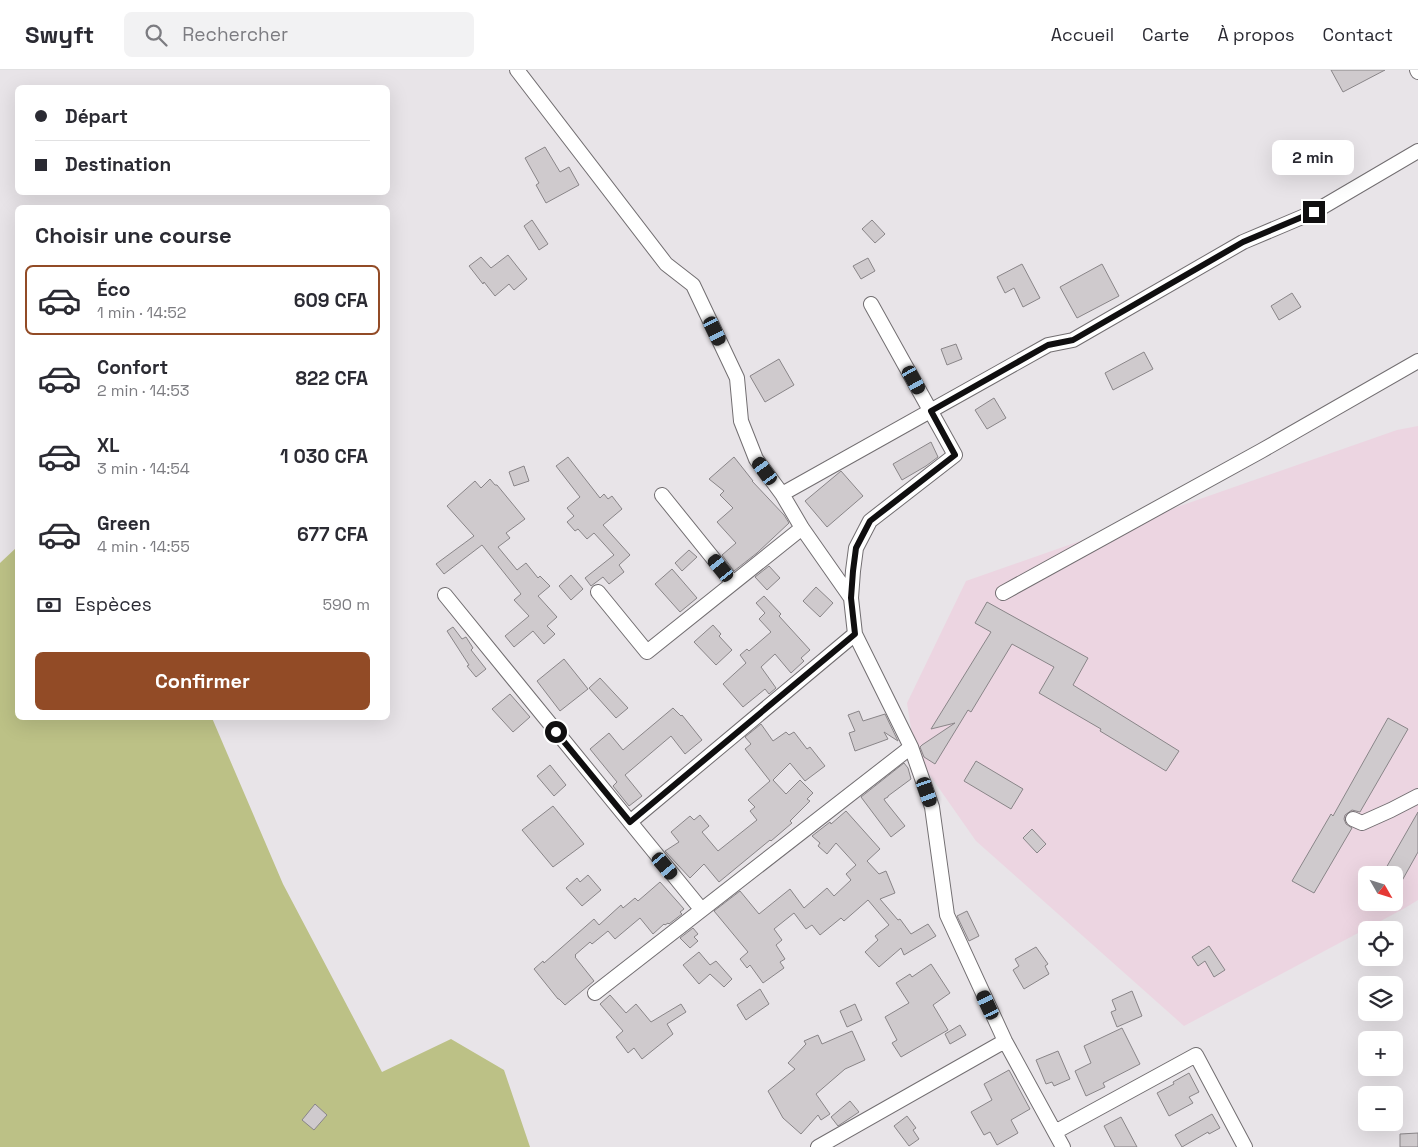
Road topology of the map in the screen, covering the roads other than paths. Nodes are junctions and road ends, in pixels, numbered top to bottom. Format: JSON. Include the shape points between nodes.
{"nodes":[{"id":1,"x":517,"y":70,"type":"edge"},
{"id":2,"x":1418,"y":151,"type":"edge"},
{"id":3,"x":871,"y":304,"type":"dead end"},
{"id":4,"x":1418,"y":361,"type":"edge"},
{"id":5,"x":931,"y":411,"type":"junction"},
{"id":6,"x":782,"y":494,"type":"junction"},
{"id":7,"x":662,"y":495,"type":"dead end"},
{"id":8,"x":802,"y":528,"type":"junction"},
{"id":9,"x":733,"y":583,"type":"junction"},
{"id":10,"x":598,"y":592,"type":"dead end"},
{"id":11,"x":1003,"y":593,"type":"dead end"},
{"id":12,"x":445,"y":595,"type":"dead end"},
{"id":13,"x":851,"y":598,"type":"junction"},
{"id":14,"x":855,"y":634,"type":"junction"},
{"id":15,"x":911,"y":747,"type":"junction"},
{"id":16,"x":1418,"y":796,"type":"edge"},
{"id":17,"x":1353,"y":819,"type":"dead end"},
{"id":18,"x":630,"y":822,"type":"junction"},
{"id":19,"x":701,"y":909,"type":"junction"},
{"id":20,"x":595,"y":993,"type":"dead end"},
{"id":21,"x":1005,"y":1041,"type":"junction"},
{"id":22,"x":1055,"y":1132,"type":"junction"},
{"id":23,"x":818,"y":1147,"type":"edge"},
{"id":24,"x":1063,"y":1147,"type":"edge"},
{"id":25,"x":1245,"y":1147,"type":"edge"}],
"edges":[{"from":1,"to":6,"type":"street","via":[[666,264],[693,285],[737,378],[741,421],[756,459]]},
{"from":2,"to":5,"type":"street","via":[[1314,212],[1243,242],[1073,340],[1048,345]]},
{"from":3,"to":5,"type":"street"},
{"from":4,"to":11,"type":"street"},
{"from":5,"to":6,"type":"street"},
{"from":5,"to":13,"type":"street","via":[[955,455],[870,521],[856,548]]},
{"from":6,"to":8,"type":"street"},
{"from":7,"to":9,"type":"street"},
{"from":8,"to":9,"type":"street"},
{"from":8,"to":13,"type":"street"},
{"from":9,"to":10,"type":"street","via":[[647,652]]},
{"from":12,"to":18,"type":"street"},
{"from":13,"to":14,"type":"street"},
{"from":14,"to":15,"type":"street"},
{"from":14,"to":18,"type":"street"},
{"from":15,"to":19,"type":"street"},
{"from":15,"to":21,"type":"street","via":[[932,807],[947,915]]},
{"from":16,"to":17,"type":"street","via":[[1362,823]]},
{"from":18,"to":19,"type":"street"},
{"from":19,"to":20,"type":"street"},
{"from":21,"to":22,"type":"street"},
{"from":21,"to":23,"type":"street"},
{"from":22,"to":24,"type":"street"},
{"from":22,"to":25,"type":"street","via":[[1196,1056]]}]}
